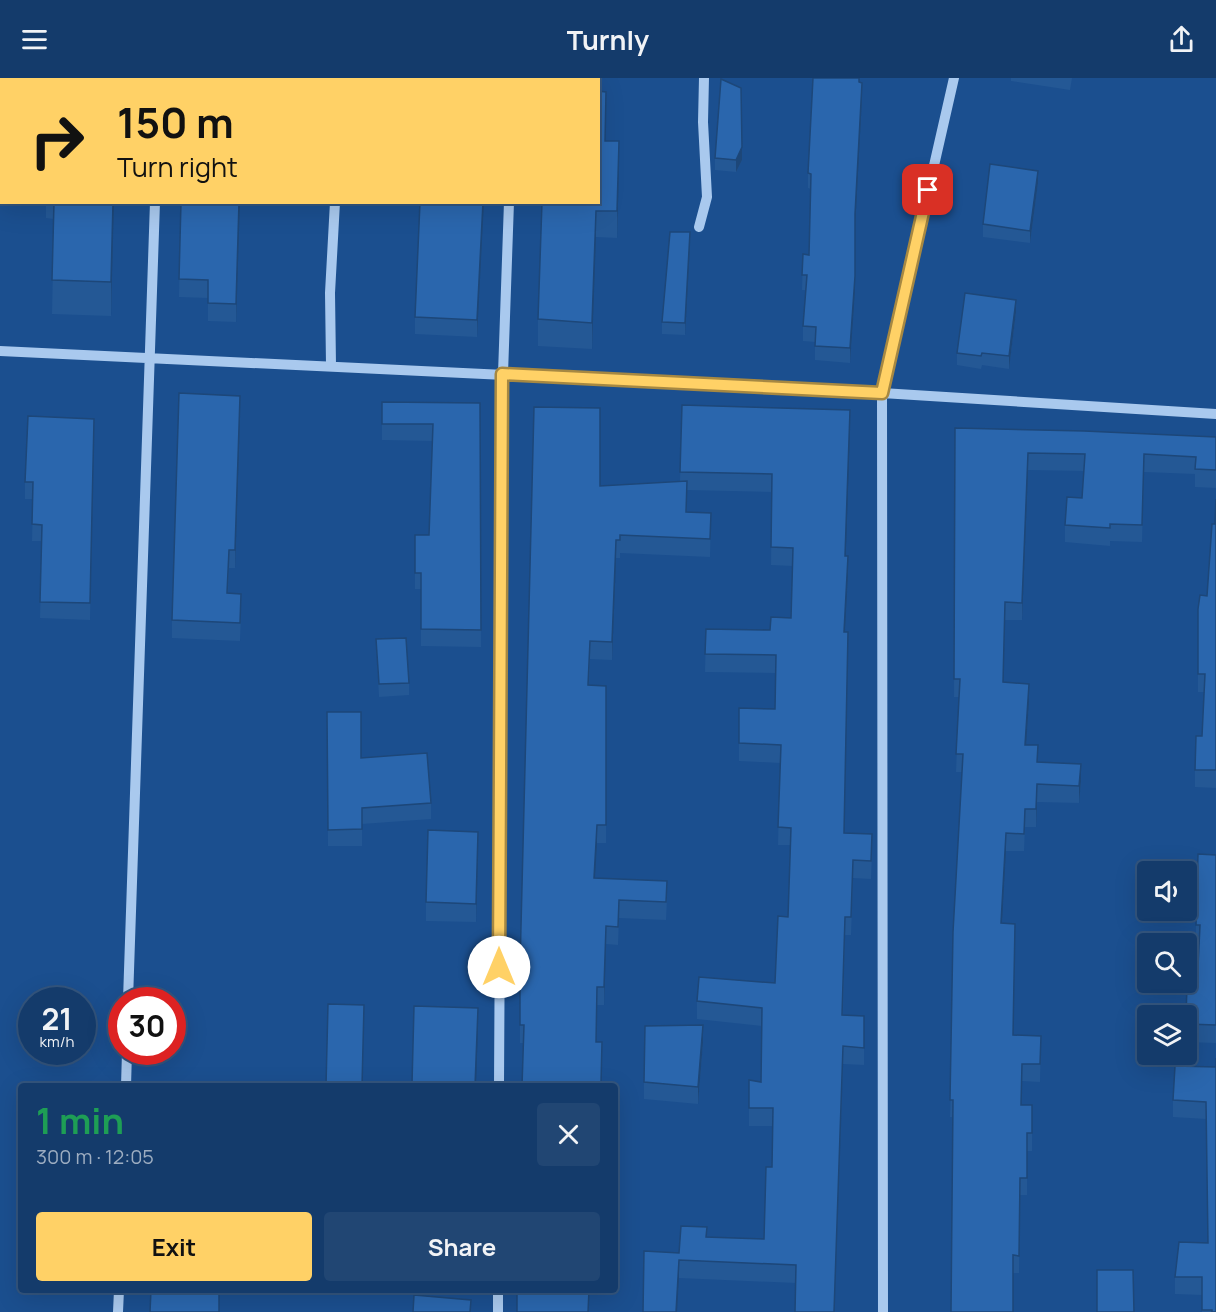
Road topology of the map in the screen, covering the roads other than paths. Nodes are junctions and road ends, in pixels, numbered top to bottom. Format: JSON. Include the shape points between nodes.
{"nodes":[{"id":1,"x":705,"y":78,"type":"edge"},
{"id":2,"x":954,"y":78,"type":"edge"},
{"id":3,"x":155,"y":204,"type":"edge"},
{"id":4,"x":335,"y":204,"type":"edge"},
{"id":5,"x":509,"y":204,"type":"edge"},
{"id":6,"x":699,"y":227,"type":"dead end"},
{"id":7,"x":0,"y":351,"type":"edge"},
{"id":8,"x":149,"y":357,"type":"junction"},
{"id":9,"x":331,"y":365,"type":"junction"},
{"id":10,"x":502,"y":374,"type":"junction"},
{"id":11,"x":882,"y":393,"type":"junction"},
{"id":12,"x":1216,"y":414,"type":"edge"},
{"id":13,"x":128,"y":987,"type":"edge"},
{"id":14,"x":127,"y":1065,"type":"edge"},
{"id":15,"x":126,"y":1083,"type":"edge"},
{"id":16,"x":499,"y":1083,"type":"edge"},
{"id":17,"x":119,"y":1293,"type":"edge"},
{"id":18,"x":498,"y":1293,"type":"edge"},
{"id":19,"x":118,"y":1312,"type":"edge"},
{"id":20,"x":498,"y":1312,"type":"edge"},
{"id":21,"x":884,"y":1312,"type":"edge"}],
"edges":[{"from":1,"to":6,"type":"street","via":[[707,197]]},
{"from":2,"to":11,"type":"street"},
{"from":3,"to":8,"type":"street"},
{"from":4,"to":9,"type":"street"},
{"from":5,"to":10,"type":"street"},
{"from":7,"to":8,"type":"street"},
{"from":8,"to":9,"type":"street"},
{"from":8,"to":13,"type":"street"},
{"from":9,"to":10,"type":"street"},
{"from":10,"to":11,"type":"street"},
{"from":10,"to":16,"type":"street"},
{"from":11,"to":12,"type":"street"},
{"from":11,"to":21,"type":"street"},
{"from":14,"to":15,"type":"street"},
{"from":17,"to":19,"type":"street"},
{"from":18,"to":20,"type":"street"}]}
